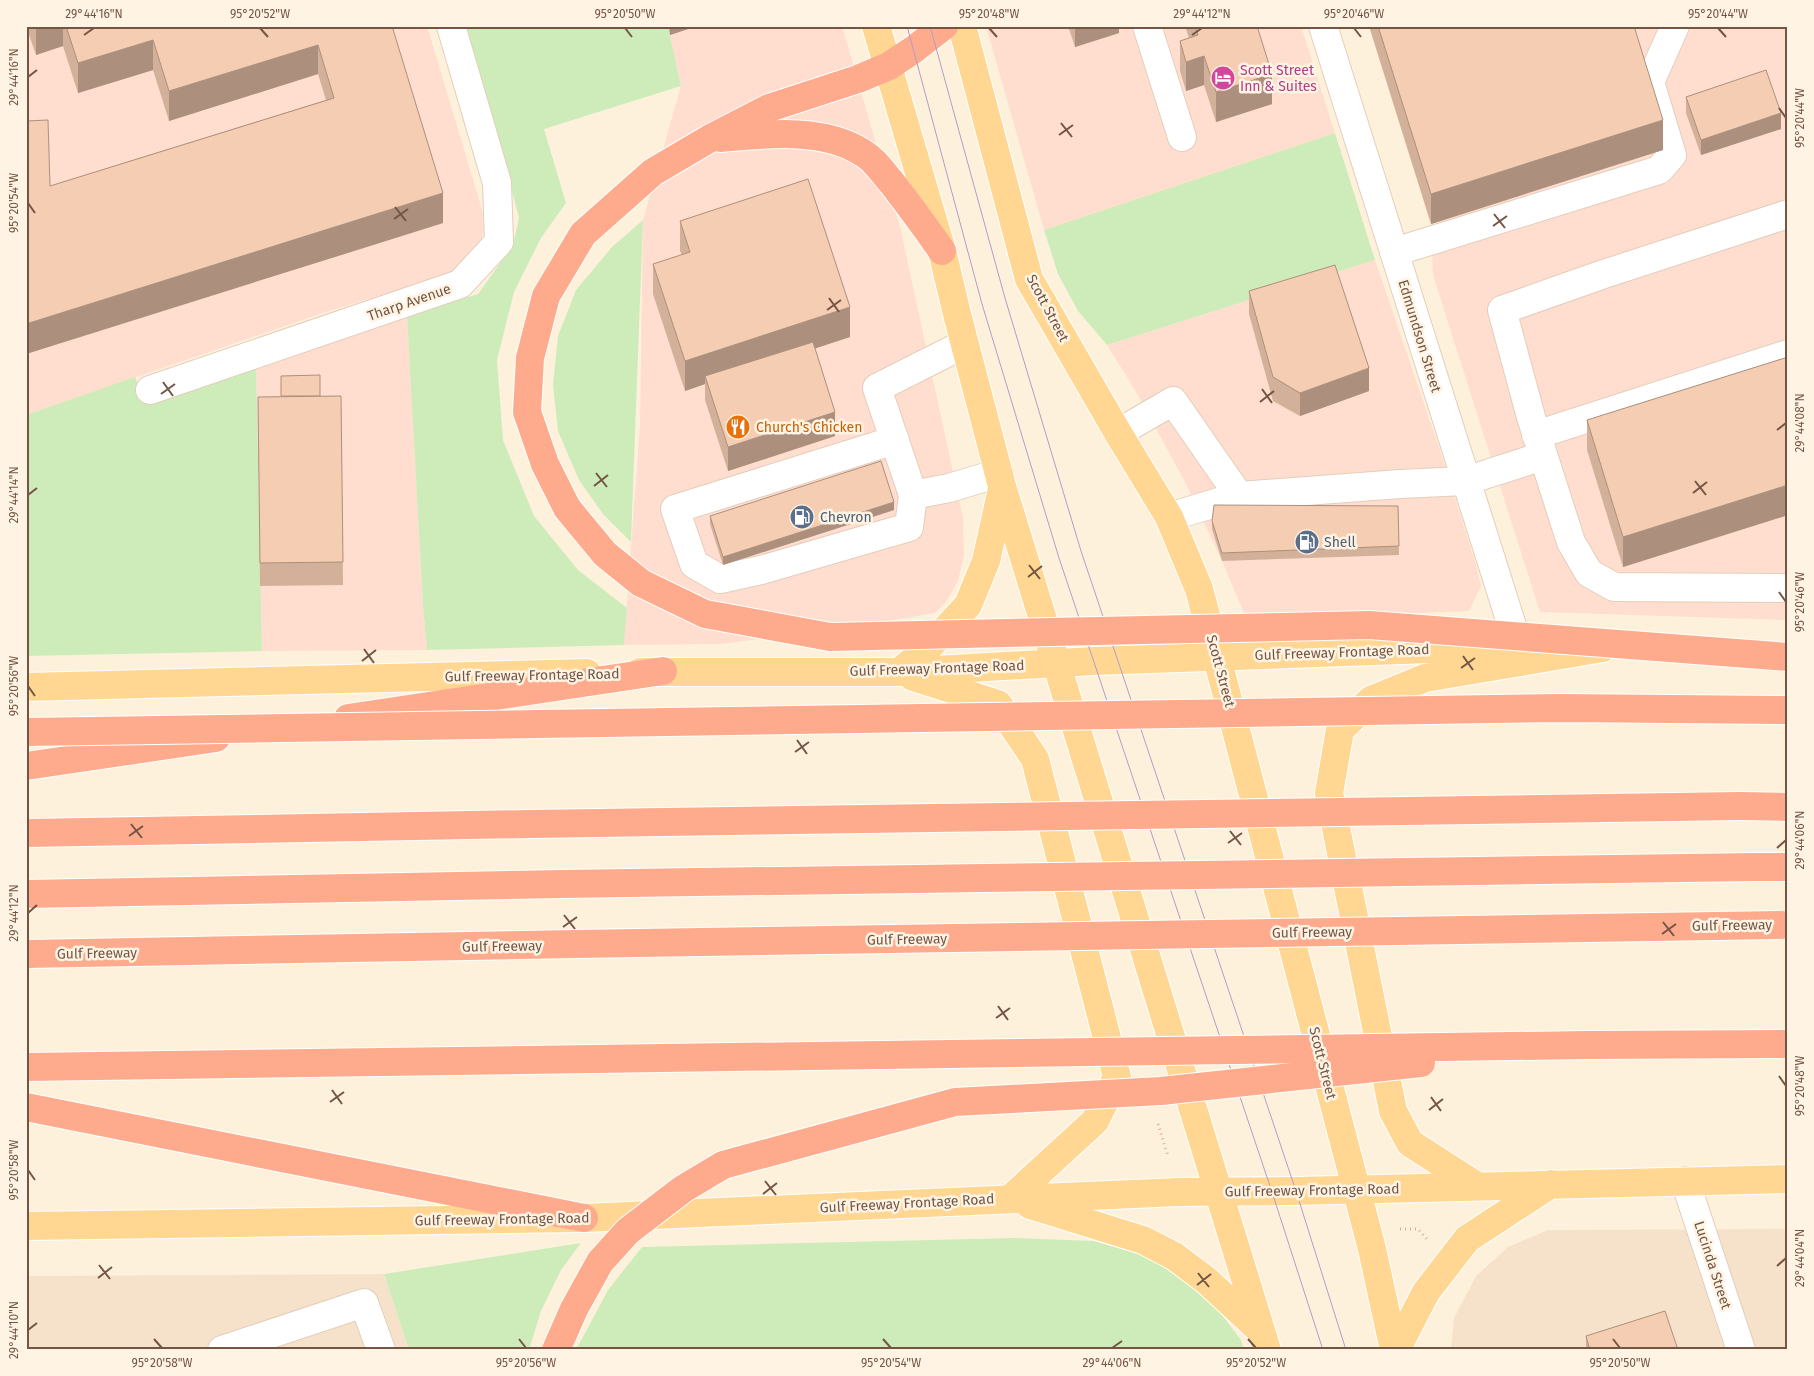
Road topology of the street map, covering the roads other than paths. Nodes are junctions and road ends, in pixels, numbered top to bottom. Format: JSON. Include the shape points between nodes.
{"nodes":[{"id":1,"x":450,"y":26,"type":"edge"},
{"id":2,"x":876,"y":26,"type":"edge"},
{"id":3,"x":944,"y":26,"type":"edge"},
{"id":4,"x":962,"y":26,"type":"edge"},
{"id":5,"x":1147,"y":26,"type":"edge"},
{"id":6,"x":1323,"y":26,"type":"edge"},
{"id":7,"x":1675,"y":26,"type":"edge"},
{"id":8,"x":889,"y":66,"type":"junction"},
{"id":9,"x":1182,"y":136,"type":"dead end"},
{"id":10,"x":709,"y":139,"type":"junction"},
{"id":11,"x":1788,"y":214,"type":"edge"},
{"id":12,"x":942,"y":251,"type":"junction"},
{"id":13,"x":1394,"y":252,"type":"junction"},
{"id":14,"x":964,"y":344,"type":"junction"},
{"id":15,"x":1788,"y":354,"type":"edge"},
{"id":16,"x":150,"y":390,"type":"dead end"},
{"id":17,"x":1118,"y":433,"type":"junction"},
{"id":18,"x":895,"y":440,"type":"junction"},
{"id":19,"x":1540,"y":446,"type":"junction"},
{"id":20,"x":1001,"y":480,"type":"junction"},
{"id":21,"x":1465,"y":480,"type":"junction"},
{"id":22,"x":913,"y":495,"type":"junction"},
{"id":23,"x":1239,"y":496,"type":"junction"},
{"id":24,"x":1169,"y":517,"type":"junction"},
{"id":25,"x":1788,"y":588,"type":"edge"},
{"id":26,"x":1518,"y":645,"type":"junction"},
{"id":27,"x":1614,"y":646,"type":"junction"},
{"id":28,"x":1788,"y":650,"type":"edge"},
{"id":29,"x":1788,"y":657,"type":"edge"},
{"id":30,"x":1218,"y":658,"type":"junction"},
{"id":31,"x":1058,"y":664,"type":"junction"},
{"id":32,"x":663,"y":671,"type":"junction"},
{"id":33,"x":899,"y":672,"type":"junction"},
{"id":34,"x":26,"y":687,"type":"edge"},
{"id":35,"x":1788,"y":710,"type":"edge"},
{"id":36,"x":26,"y":732,"type":"edge"},
{"id":37,"x":26,"y":766,"type":"edge"},
{"id":38,"x":1788,"y":807,"type":"edge"},
{"id":39,"x":26,"y":833,"type":"edge"},
{"id":40,"x":1788,"y":867,"type":"edge"},
{"id":41,"x":26,"y":894,"type":"edge"},
{"id":42,"x":1784,"y":925,"type":"edge"},
{"id":43,"x":26,"y":954,"type":"edge"},
{"id":44,"x":1788,"y":1044,"type":"edge"},
{"id":45,"x":1588,"y":1045,"type":"junction"},
{"id":46,"x":26,"y":1067,"type":"edge"},
{"id":47,"x":26,"y":1107,"type":"edge"},
{"id":48,"x":1788,"y":1179,"type":"edge"},
{"id":49,"x":1685,"y":1181,"type":"junction"},
{"id":50,"x":1551,"y":1184,"type":"junction"},
{"id":51,"x":1478,"y":1186,"type":"junction"},
{"id":52,"x":1355,"y":1189,"type":"junction"},
{"id":53,"x":1219,"y":1191,"type":"junction"},
{"id":54,"x":1010,"y":1199,"type":"junction"},
{"id":55,"x":584,"y":1218,"type":"junction"},
{"id":56,"x":26,"y":1226,"type":"edge"},
{"id":57,"x":1264,"y":1341,"type":"edge"},
{"id":58,"x":222,"y":1350,"type":"edge"},
{"id":59,"x":380,"y":1350,"type":"edge"},
{"id":60,"x":556,"y":1350,"type":"edge"},
{"id":61,"x":1395,"y":1350,"type":"edge"},
{"id":62,"x":1741,"y":1350,"type":"edge"}],
"edges":[{"from":1,"to":16,"type":"street","name":"Tharp Avenue","via":[[497,183],[500,242],[460,284]]},
{"from":2,"to":8,"type":"main road"},
{"from":3,"to":8,"type":"highway"},
{"from":4,"to":17,"type":"main road","name":"Scott Street","via":[[1029,279]]},
{"from":5,"to":9,"type":"street"},
{"from":6,"to":13,"type":"street","name":"Edmundson Street"},
{"from":7,"to":13,"type":"street","via":[[1650,82],[1672,155],[1659,170]]},
{"from":8,"to":10,"type":"highway","via":[[769,108]]},
{"from":8,"to":12,"type":"main road"},
{"from":10,"to":12,"type":"highway","via":[[783,135],[826,137],[863,152],[894,186]]},
{"from":10,"to":29,"type":"highway","bridge":true,"via":[[653,172],[583,234],[546,296],[530,358],[527,412],[544,464],[567,508],[605,554],[641,583],[705,614],[830,637],[1369,625]]},
{"from":11,"to":19,"type":"street","via":[[1502,310]]},
{"from":12,"to":14,"type":"main road"},
{"from":13,"to":21,"type":"street","name":"Edmundson Street"},
{"from":14,"to":18,"type":"street","via":[[877,388]]},
{"from":14,"to":20,"type":"main road"},
{"from":15,"to":19,"type":"street"},
{"from":17,"to":23,"type":"street","via":[[1173,400]]},
{"from":17,"to":24,"type":"main road","name":"Scott Street"},
{"from":18,"to":22,"type":"street"},
{"from":18,"to":22,"type":"street","via":[[675,509],[694,564],[720,579],[908,527]]},
{"from":19,"to":21,"type":"street"},
{"from":19,"to":25,"type":"street","via":[[1571,542],[1589,573],[1614,587]]},
{"from":20,"to":22,"type":"street"},
{"from":20,"to":31,"type":"main road"},
{"from":20,"to":33,"type":"main road","via":[[986,561],[968,606],[927,649]]},
{"from":21,"to":23,"type":"street"},
{"from":21,"to":26,"type":"street","name":"Edmundson Street"},
{"from":23,"to":24,"type":"street"},
{"from":24,"to":30,"type":"main road","name":"Scott Street","via":[[1199,589]]},
{"from":26,"to":27,"type":"main road","name":"Gulf Freeway Frontage Road"},
{"from":26,"to":30,"type":"main road","name":"Gulf Freeway Frontage Road"},
{"from":27,"to":28,"type":"main road","name":"Gulf Freeway Frontage Road"},
{"from":27,"to":51,"type":"main road","via":[[1425,678],[1371,700],[1340,730],[1329,793],[1393,1111],[1410,1143]]},
{"from":30,"to":31,"type":"main road","name":"Gulf Freeway Frontage Road"},
{"from":30,"to":52,"type":"main road","name":"Scott Street"},
{"from":31,"to":33,"type":"main road","name":"Gulf Freeway Frontage Road"},
{"from":31,"to":53,"type":"main road"},
{"from":32,"to":33,"type":"main road","name":"Gulf Freeway Frontage Road"},
{"from":32,"to":34,"type":"main road","name":"Gulf Freeway Frontage Road"},
{"from":32,"to":37,"type":"highway"},
{"from":33,"to":54,"type":"main road","via":[[998,704],[1035,759],[1117,1077],[1095,1121]]},
{"from":35,"to":36,"type":"highway","bridge":true,"via":[[1560,708]]},
{"from":38,"to":39,"type":"highway","bridge":true},
{"from":40,"to":41,"type":"highway","bridge":true},
{"from":42,"to":43,"type":"highway","name":"Gulf Freeway","bridge":true},
{"from":44,"to":45,"type":"highway"},
{"from":45,"to":46,"type":"highway","bridge":true},
{"from":45,"to":60,"type":"highway","bridge":true,"via":[[1161,1091],[955,1102],[723,1165],[683,1189],[628,1231],[600,1262],[574,1308]]},
{"from":47,"to":55,"type":"highway"},
{"from":48,"to":49,"type":"main road","name":"Gulf Freeway Frontage Road"},
{"from":49,"to":50,"type":"main road","name":"Gulf Freeway Frontage Road"},
{"from":49,"to":62,"type":"street","name":"Lucinda Street"},
{"from":50,"to":51,"type":"main road","name":"Gulf Freeway Frontage Road"},
{"from":50,"to":61,"type":"main road","via":[[1467,1239],[1426,1292]]},
{"from":51,"to":52,"type":"main road","name":"Gulf Freeway Frontage Road"},
{"from":52,"to":53,"type":"main road","name":"Gulf Freeway Frontage Road"},
{"from":52,"to":61,"type":"main road","name":"Scott Street"},
{"from":53,"to":54,"type":"main road","name":"Gulf Freeway Frontage Road"},
{"from":53,"to":57,"type":"main road"},
{"from":54,"to":55,"type":"main road","name":"Gulf Freeway Frontage Road"},
{"from":54,"to":57,"type":"main road","via":[[1143,1240],[1174,1256],[1206,1280]]},
{"from":55,"to":56,"type":"main road","name":"Gulf Freeway Frontage Road"},
{"from":58,"to":59,"type":"street","via":[[364,1303]]}]}
